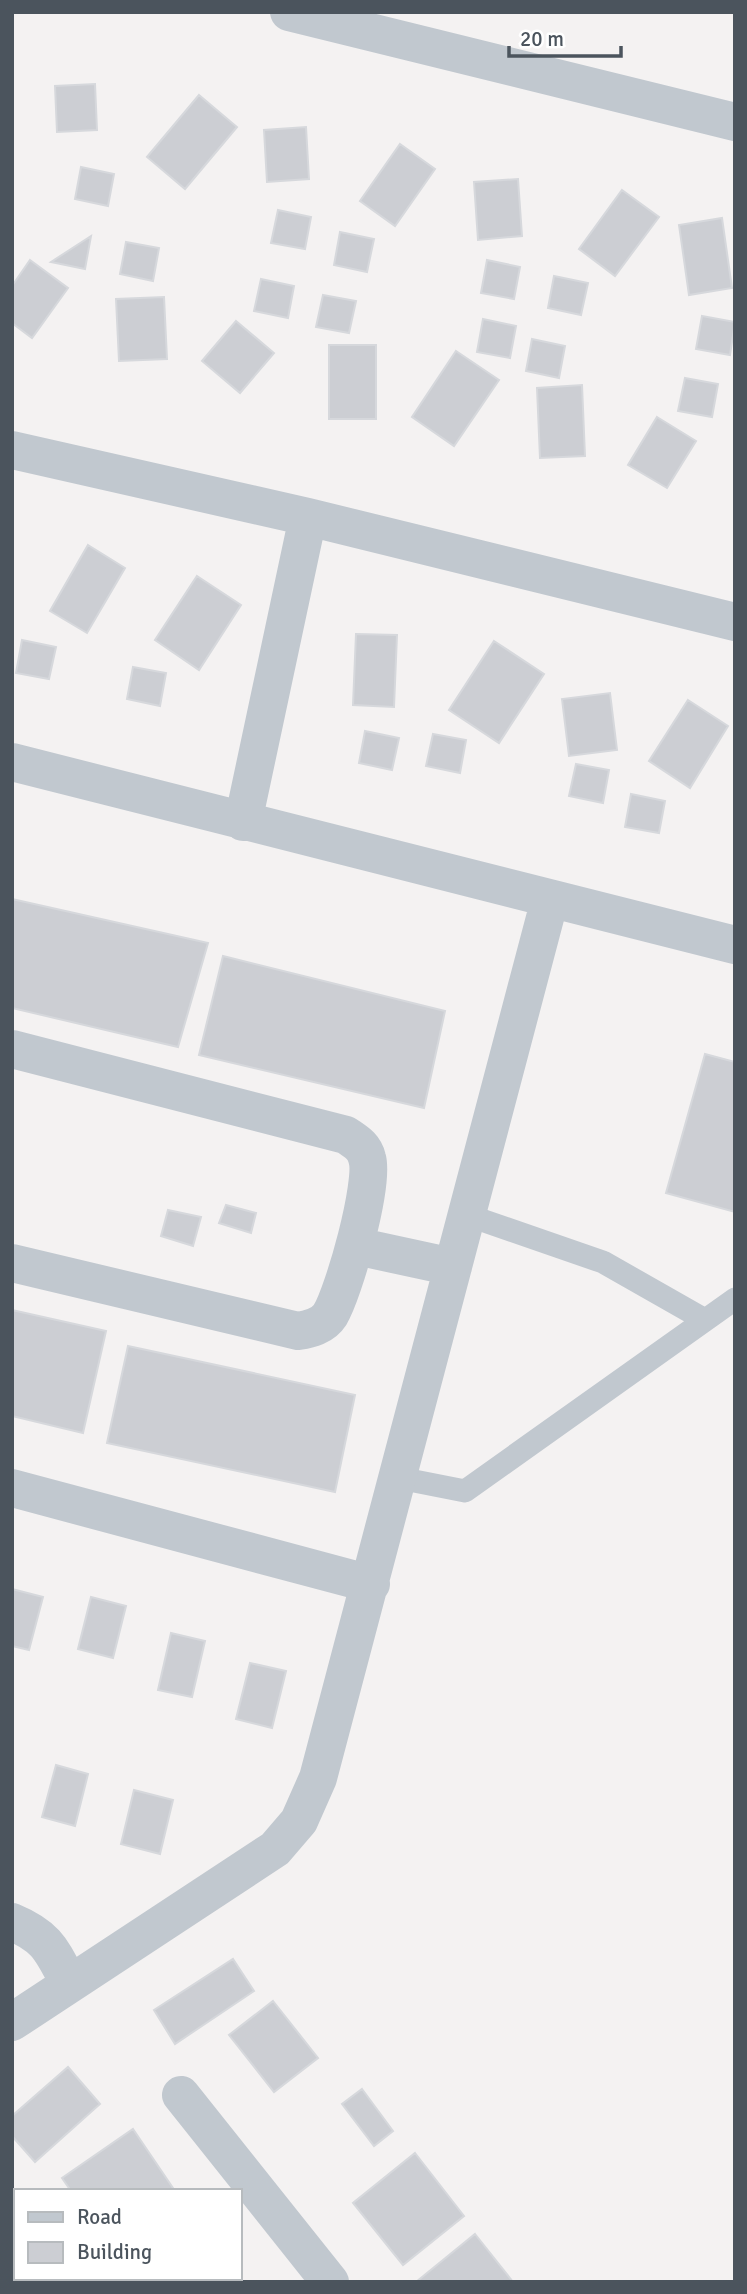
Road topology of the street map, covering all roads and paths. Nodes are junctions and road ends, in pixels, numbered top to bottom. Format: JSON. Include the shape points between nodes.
{"nodes":[{"id":1,"x":301,"y":14,"type":"edge"},
{"id":2,"x":735,"y":122,"type":"edge"},
{"id":3,"x":12,"y":450,"type":"edge"},
{"id":4,"x":308,"y":517,"type":"junction"},
{"id":5,"x":735,"y":621,"type":"edge"},
{"id":6,"x":12,"y":762,"type":"edge"},
{"id":7,"x":243,"y":822,"type":"junction"},
{"id":8,"x":550,"y":899,"type":"junction"},
{"id":9,"x":735,"y":945,"type":"edge"},
{"id":10,"x":12,"y":1049,"type":"edge"},
{"id":11,"x":467,"y":1215,"type":"junction"},
{"id":12,"x":356,"y":1246,"type":"junction"},
{"id":13,"x":12,"y":1263,"type":"edge"},
{"id":14,"x":453,"y":1267,"type":"junction"},
{"id":15,"x":735,"y":1299,"type":"edge"},
{"id":16,"x":705,"y":1320,"type":"junction"},
{"id":17,"x":399,"y":1478,"type":"junction"},
{"id":18,"x":12,"y":1488,"type":"edge"},
{"id":19,"x":371,"y":1584,"type":"junction"},
{"id":20,"x":12,"y":1922,"type":"edge"},
{"id":21,"x":69,"y":1983,"type":"junction"},
{"id":22,"x":12,"y":2022,"type":"edge"},
{"id":23,"x":181,"y":2095,"type":"dead end"},
{"id":24,"x":314,"y":2276,"type":"edge"}],
"edges":[{"from":1,"to":2,"type":"street"},
{"from":3,"to":4,"type":"street"},
{"from":4,"to":5,"type":"street"},
{"from":4,"to":7,"type":"street"},
{"from":6,"to":7,"type":"street"},
{"from":7,"to":8,"type":"street"},
{"from":8,"to":9,"type":"street"},
{"from":8,"to":11,"type":"street"},
{"from":10,"to":12,"type":"street","via":[[346,1135],[362,1146],[369,1161]]},
{"from":11,"to":14,"type":"street"},
{"from":11,"to":16,"type":"lane","via":[[603,1262]]},
{"from":12,"to":13,"type":"street","via":[[330,1314],[321,1324],[298,1331]]},
{"from":12,"to":14,"type":"street"},
{"from":14,"to":17,"type":"street"},
{"from":15,"to":16,"type":"lane"},
{"from":16,"to":17,"type":"lane","via":[[465,1491]]},
{"from":17,"to":19,"type":"street"},
{"from":18,"to":19,"type":"street"},
{"from":19,"to":21,"type":"street","via":[[318,1779],[299,1821],[275,1849]]},
{"from":20,"to":21,"type":"street","via":[[48,1943]]},
{"from":21,"to":22,"type":"street"},
{"from":23,"to":24,"type":"street"}]}
